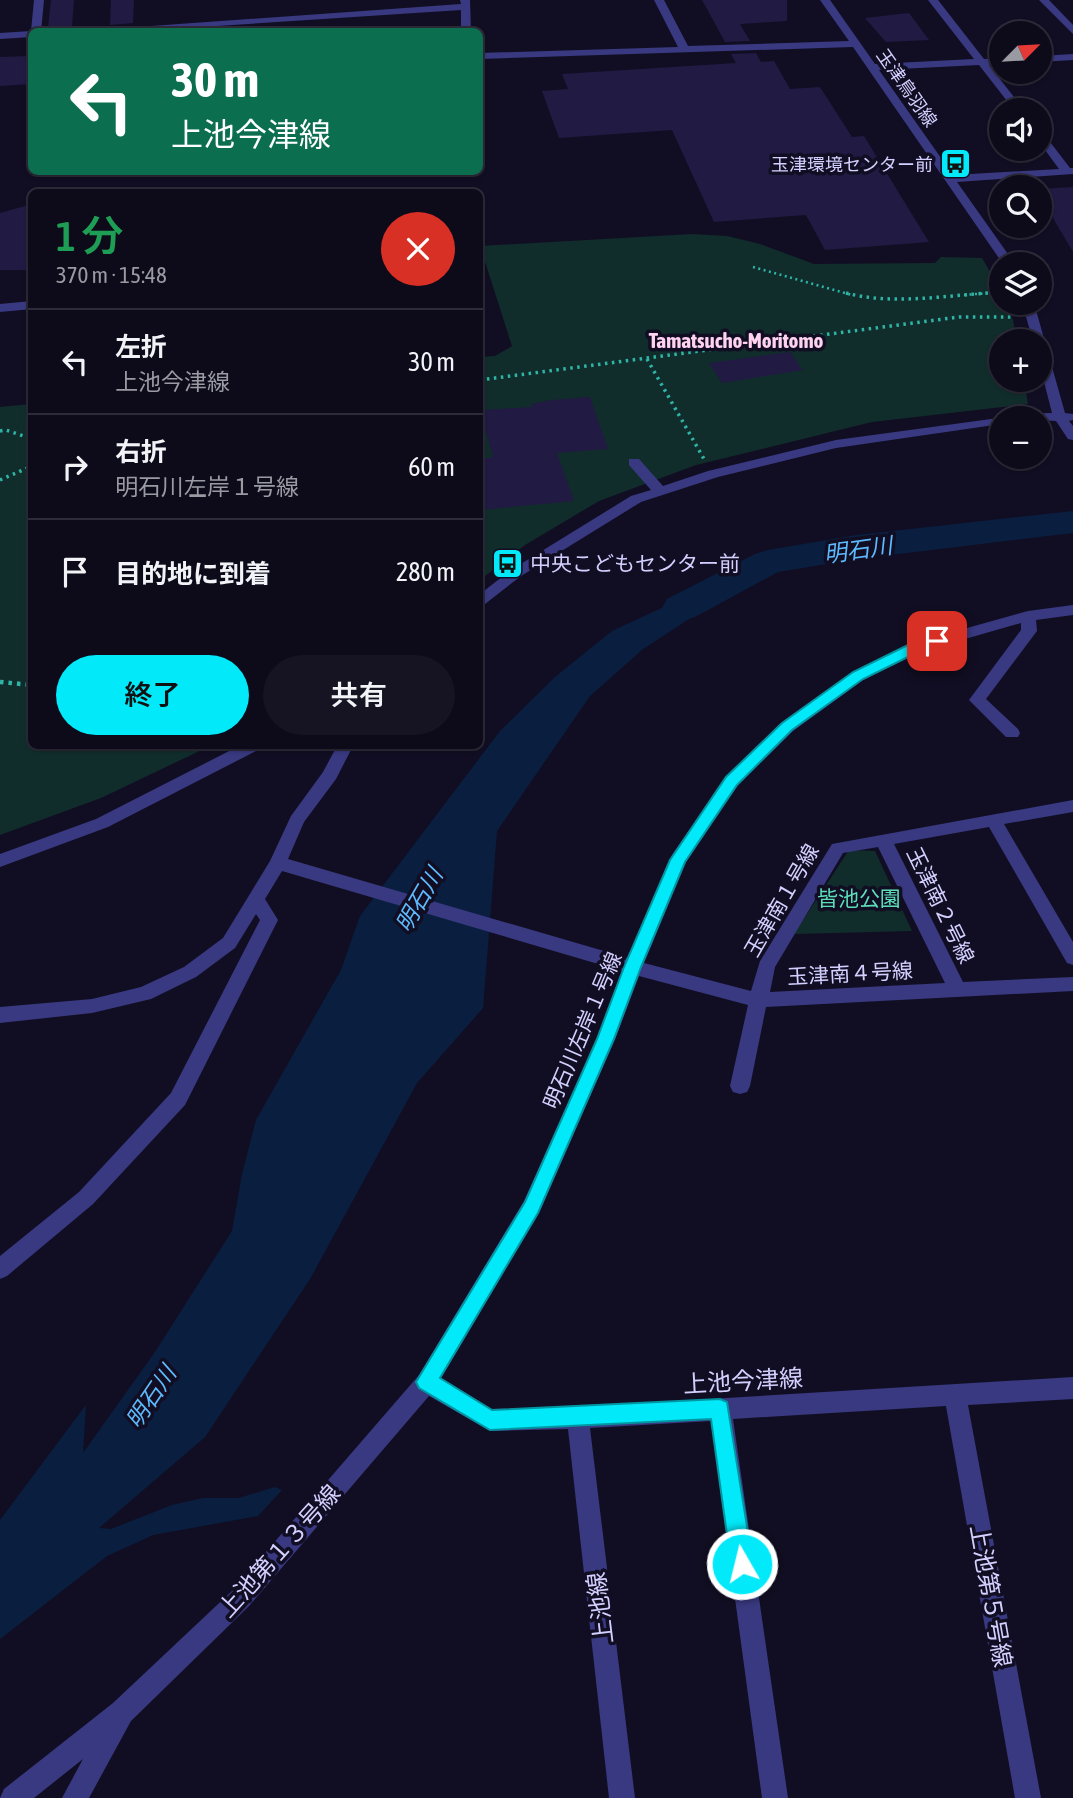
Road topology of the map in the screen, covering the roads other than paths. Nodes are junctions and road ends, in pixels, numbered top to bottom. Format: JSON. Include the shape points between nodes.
{"nodes":[{"id":1,"x":39,"y":0,"type":"edge"},
{"id":2,"x":659,"y":0,"type":"edge"},
{"id":3,"x":825,"y":0,"type":"edge"},
{"id":4,"x":933,"y":0,"type":"edge"},
{"id":5,"x":1044,"y":0,"type":"edge"},
{"id":6,"x":465,"y":4,"type":"edge"},
{"id":7,"x":35,"y":28,"type":"edge"},
{"id":8,"x":127,"y":28,"type":"edge"},
{"id":9,"x":466,"y":28,"type":"edge"},
{"id":10,"x":1073,"y":31,"type":"edge"},
{"id":11,"x":28,"y":34,"type":"edge"},
{"id":12,"x":0,"y":36,"type":"edge"},
{"id":13,"x":854,"y":44,"type":"junction"},
{"id":14,"x":684,"y":49,"type":"junction"},
{"id":15,"x":483,"y":56,"type":"edge"},
{"id":16,"x":1073,"y":57,"type":"edge"},
{"id":17,"x":1052,"y":58,"type":"edge"},
{"id":18,"x":981,"y":62,"type":"junction"},
{"id":19,"x":989,"y":62,"type":"edge"},
{"id":20,"x":873,"y":67,"type":"junction"},
{"id":21,"x":1010,"y":98,"type":"edge"},
{"id":22,"x":1052,"y":150,"type":"edge"},
{"id":23,"x":1070,"y":172,"type":"edge"},
{"id":24,"x":950,"y":179,"type":"junction"},
{"id":25,"x":1001,"y":252,"type":"edge"},
{"id":26,"x":28,"y":305,"type":"edge"},
{"id":27,"x":0,"y":308,"type":"edge"},
{"id":28,"x":1033,"y":315,"type":"edge"},
{"id":29,"x":1067,"y":417,"type":"edge"},
{"id":30,"x":989,"y":422,"type":"edge"},
{"id":31,"x":1073,"y":436,"type":"edge"},
{"id":32,"x":634,"y":462,"type":"dead end"},
{"id":33,"x":660,"y":491,"type":"junction"},
{"id":34,"x":483,"y":599,"type":"edge"},
{"id":35,"x":1073,"y":610,"type":"edge"},
{"id":36,"x":1028,"y":616,"type":"junction"},
{"id":37,"x":1012,"y":733,"type":"dead end"},
{"id":38,"x":246,"y":749,"type":"edge"},
{"id":39,"x":343,"y":749,"type":"edge"},
{"id":40,"x":1073,"y":806,"type":"edge"},
{"id":41,"x":994,"y":822,"type":"junction"},
{"id":42,"x":884,"y":841,"type":"junction"},
{"id":43,"x":0,"y":861,"type":"edge"},
{"id":44,"x":278,"y":863,"type":"junction"},
{"id":45,"x":256,"y":898,"type":"junction"},
{"id":46,"x":1073,"y":958,"type":"edge"},
{"id":47,"x":633,"y":967,"type":"junction"},
{"id":48,"x":1073,"y":984,"type":"edge"},
{"id":49,"x":958,"y":990,"type":"junction"},
{"id":50,"x":759,"y":1000,"type":"junction"},
{"id":51,"x":0,"y":1015,"type":"edge"},
{"id":52,"x":740,"y":1086,"type":"dead end"},
{"id":53,"x":0,"y":1269,"type":"edge"},
{"id":54,"x":426,"y":1382,"type":"junction"},
{"id":55,"x":1073,"y":1388,"type":"edge"},
{"id":56,"x":955,"y":1395,"type":"junction"},
{"id":57,"x":720,"y":1409,"type":"junction"},
{"id":58,"x":578,"y":1418,"type":"junction"},
{"id":59,"x":122,"y":1712,"type":"junction"},
{"id":60,"x":13,"y":1798,"type":"edge"},
{"id":61,"x":75,"y":1798,"type":"edge"},
{"id":62,"x":622,"y":1798,"type":"edge"},
{"id":63,"x":775,"y":1798,"type":"edge"},
{"id":64,"x":1028,"y":1798,"type":"edge"}],
"edges":[{"from":1,"to":7,"type":"street"},
{"from":2,"to":14,"type":"street"},
{"from":3,"to":13,"type":"street","name":"玉津鳥羽線"},
{"from":4,"to":18,"type":"street"},
{"from":5,"to":10,"type":"street"},
{"from":6,"to":8,"type":"street"},
{"from":6,"to":9,"type":"street"},
{"from":11,"to":12,"type":"street"},
{"from":13,"to":14,"type":"street"},
{"from":13,"to":20,"type":"street","name":"玉津鳥羽線"},
{"from":14,"to":15,"type":"street"},
{"from":16,"to":17,"type":"street"},
{"from":18,"to":19,"type":"street"},
{"from":18,"to":20,"type":"street"},
{"from":18,"to":21,"type":"street"},
{"from":20,"to":24,"type":"street","name":"玉津鳥羽線"},
{"from":22,"to":23,"type":"street"},
{"from":23,"to":24,"type":"street"},
{"from":24,"to":25,"type":"street","name":"玉津鳥羽線"},
{"from":26,"to":27,"type":"street"},
{"from":28,"to":29,"type":"street"},
{"from":29,"to":31,"type":"street"},
{"from":30,"to":33,"type":"street","via":[[836,444]]},
{"from":32,"to":33,"type":"street"},
{"from":33,"to":34,"type":"street","via":[[617,509]]},
{"from":35,"to":36,"type":"street","name":"明石川左岸１号線"},
{"from":36,"to":37,"type":"street","via":[[1029,631],[977,700]]},
{"from":36,"to":47,"type":"street","name":"明石川左岸１号線","via":[[915,648],[858,676],[787,727],[732,781],[678,860]]},
{"from":38,"to":43,"type":"street","via":[[102,823]]},
{"from":39,"to":44,"type":"street","via":[[297,820]]},
{"from":40,"to":41,"type":"street","name":"玉津南１号線"},
{"from":41,"to":42,"type":"street","name":"玉津南１号線"},
{"from":41,"to":46,"type":"street"},
{"from":42,"to":49,"type":"street","name":"玉津南２号線"},
{"from":42,"to":50,"type":"street","name":"玉津南１号線","via":[[838,848],[766,966]]},
{"from":44,"to":45,"type":"street"},
{"from":44,"to":47,"type":"street","name":"玉津南４号線"},
{"from":45,"to":51,"type":"street","via":[[229,943],[190,972],[145,994],[92,1006]]},
{"from":45,"to":53,"type":"street","via":[[269,920],[178,1099],[86,1198]]},
{"from":47,"to":50,"type":"street","name":"玉津南４号線"},
{"from":47,"to":54,"type":"street","name":"明石川左岸１号線","via":[[532,1207]]},
{"from":48,"to":49,"type":"street","name":"玉津南４号線"},
{"from":49,"to":50,"type":"street","name":"玉津南４号線"},
{"from":50,"to":52,"type":"street","name":"玉津南１号線"},
{"from":54,"to":58,"type":"street","name":"上池今津線","via":[[490,1420]]},
{"from":54,"to":59,"type":"street","name":"上池第１３号線","via":[[241,1598]]},
{"from":55,"to":56,"type":"street","name":"上池今津線"},
{"from":56,"to":57,"type":"street","name":"上池今津線"},
{"from":56,"to":64,"type":"street","name":"上池第５号線"},
{"from":57,"to":58,"type":"street","name":"上池今津線"},
{"from":57,"to":63,"type":"street"},
{"from":58,"to":62,"type":"street","name":"上池線"},
{"from":59,"to":60,"type":"street"},
{"from":59,"to":61,"type":"street"}]}
